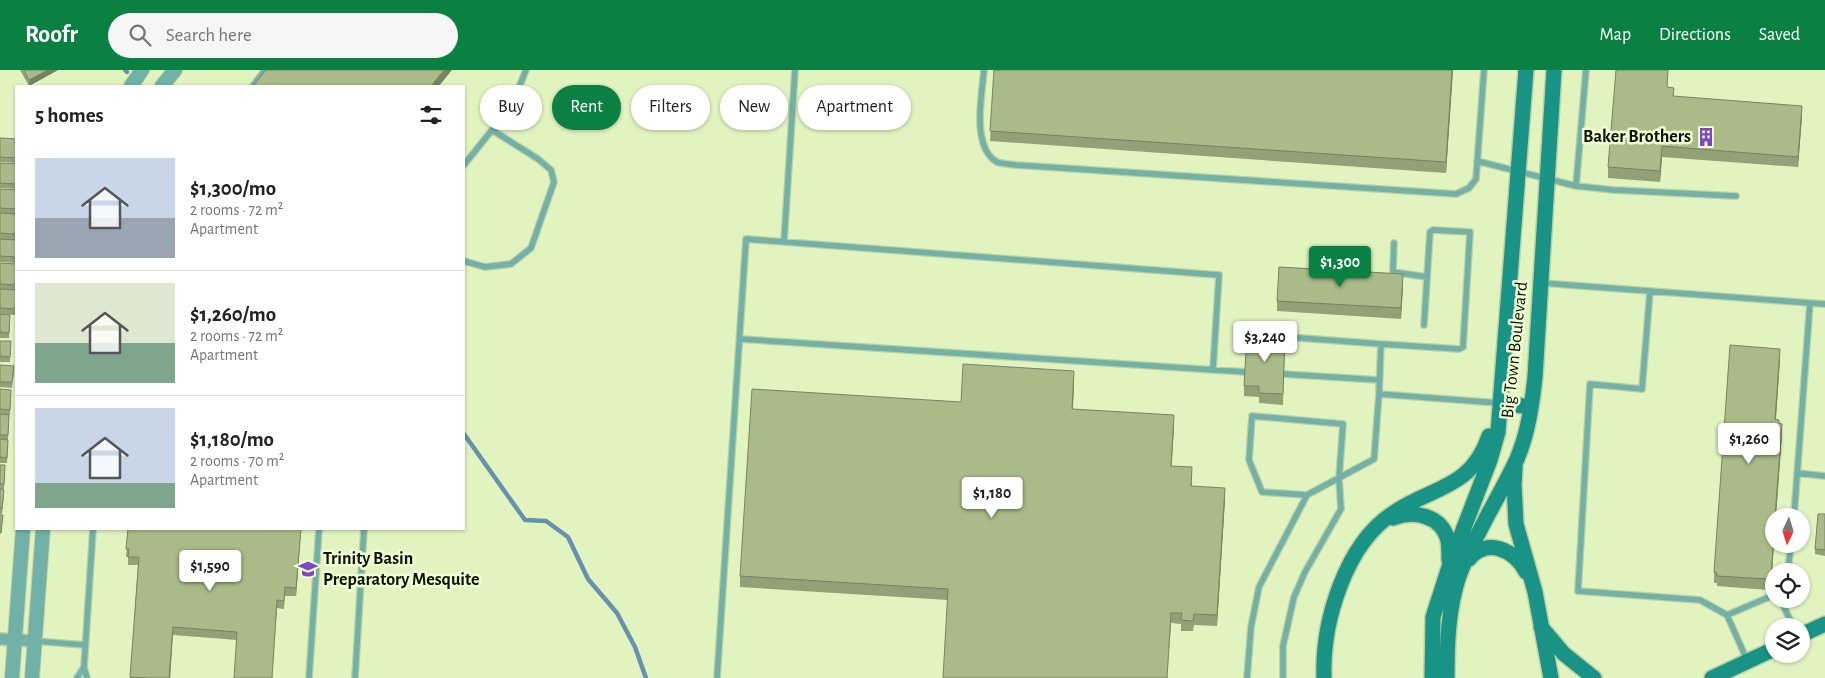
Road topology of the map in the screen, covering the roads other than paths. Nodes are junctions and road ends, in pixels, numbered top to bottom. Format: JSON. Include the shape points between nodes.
{"nodes":[{"id":1,"x":142,"y":70,"type":"edge"},
{"id":2,"x":174,"y":70,"type":"edge"},
{"id":3,"x":265,"y":70,"type":"edge"},
{"id":4,"x":526,"y":70,"type":"edge"},
{"id":5,"x":795,"y":70,"type":"edge"},
{"id":6,"x":984,"y":70,"type":"edge"},
{"id":7,"x":1484,"y":70,"type":"edge"},
{"id":8,"x":1526,"y":70,"type":"edge"},
{"id":9,"x":1554,"y":70,"type":"edge"},
{"id":10,"x":1586,"y":70,"type":"edge"},
{"id":11,"x":132,"y":85,"type":"edge"},
{"id":12,"x":163,"y":85,"type":"edge"},
{"id":13,"x":254,"y":85,"type":"edge"},
{"id":14,"x":520,"y":85,"type":"edge"},
{"id":15,"x":492,"y":130,"type":"joint"},
{"id":16,"x":1477,"y":161,"type":"junction"},
{"id":17,"x":465,"y":164,"type":"edge"},
{"id":18,"x":1518,"y":172,"type":"junction"},
{"id":19,"x":1547,"y":180,"type":"junction"},
{"id":20,"x":1576,"y":186,"type":"junction"},
{"id":21,"x":1736,"y":196,"type":"dead end"},
{"id":22,"x":784,"y":242,"type":"junction"},
{"id":23,"x":1394,"y":243,"type":"dead end"},
{"id":24,"x":465,"y":261,"type":"edge"},
{"id":25,"x":1427,"y":277,"type":"junction"},
{"id":26,"x":1541,"y":283,"type":"junction"},
{"id":27,"x":1650,"y":291,"type":"junction"},
{"id":28,"x":1810,"y":303,"type":"junction"},
{"id":29,"x":1825,"y":304,"type":"edge"},
{"id":30,"x":1424,"y":325,"type":"dead end"},
{"id":31,"x":1287,"y":337,"type":"edge"},
{"id":32,"x":740,"y":339,"type":"junction"},
{"id":33,"x":1381,"y":344,"type":"junction"},
{"id":34,"x":1213,"y":369,"type":"junction"},
{"id":35,"x":1246,"y":372,"type":"edge"},
{"id":36,"x":1283,"y":374,"type":"edge"},
{"id":37,"x":1379,"y":380,"type":"junction"},
{"id":38,"x":1379,"y":394,"type":"junction"},
{"id":39,"x":1502,"y":403,"type":"junction"},
{"id":40,"x":1531,"y":407,"type":"junction"},
{"id":41,"x":1516,"y":460,"type":"junction"},
{"id":42,"x":1797,"y":473,"type":"junction"},
{"id":43,"x":1825,"y":476,"type":"edge"},
{"id":44,"x":1339,"y":478,"type":"junction"},
{"id":45,"x":1307,"y":495,"type":"junction"},
{"id":46,"x":1795,"y":508,"type":"edge"},
{"id":47,"x":1382,"y":522,"type":"junction"},
{"id":48,"x":23,"y":530,"type":"edge"},
{"id":49,"x":43,"y":530,"type":"edge"},
{"id":50,"x":93,"y":530,"type":"edge"},
{"id":51,"x":319,"y":530,"type":"edge"},
{"id":52,"x":364,"y":530,"type":"edge"},
{"id":53,"x":1450,"y":564,"type":"junction"},
{"id":54,"x":1459,"y":576,"type":"junction"},
{"id":55,"x":1535,"y":592,"type":"junction"},
{"id":56,"x":1765,"y":599,"type":"edge"},
{"id":57,"x":1727,"y":615,"type":"junction"},
{"id":58,"x":1825,"y":624,"type":"edge"},
{"id":59,"x":1541,"y":626,"type":"junction"},
{"id":60,"x":1810,"y":631,"type":"edge"},
{"id":61,"x":0,"y":639,"type":"edge"},
{"id":62,"x":15,"y":640,"type":"junction"},
{"id":63,"x":34,"y":641,"type":"junction"},
{"id":64,"x":85,"y":645,"type":"junction"},
{"id":65,"x":1765,"y":653,"type":"edge"},
{"id":66,"x":1747,"y":661,"type":"junction"},
{"id":67,"x":84,"y":667,"type":"junction"},
{"id":68,"x":12,"y":678,"type":"edge"},
{"id":69,"x":32,"y":678,"type":"edge"},
{"id":70,"x":77,"y":678,"type":"edge"},
{"id":71,"x":87,"y":678,"type":"edge"},
{"id":72,"x":309,"y":678,"type":"edge"},
{"id":73,"x":355,"y":678,"type":"edge"},
{"id":74,"x":717,"y":678,"type":"edge"},
{"id":75,"x":1247,"y":678,"type":"edge"},
{"id":76,"x":1283,"y":678,"type":"edge"},
{"id":77,"x":1324,"y":678,"type":"edge"},
{"id":78,"x":1432,"y":678,"type":"edge"},
{"id":79,"x":1448,"y":678,"type":"edge"},
{"id":80,"x":1551,"y":678,"type":"edge"},
{"id":81,"x":1594,"y":678,"type":"edge"},
{"id":82,"x":1712,"y":678,"type":"edge"}],
"edges":[{"from":1,"to":11,"type":"street"},
{"from":2,"to":12,"type":"street"},
{"from":3,"to":13,"type":"lane"},
{"from":4,"to":14,"type":"lane"},
{"from":5,"to":22,"type":"lane"},
{"from":6,"to":16,"type":"lane","via":[[980,132],[985,148],[997,162],[1456,194],[1469,188],[1476,179]]},
{"from":7,"to":16,"type":"lane"},
{"from":8,"to":18,"type":"main road","name":"Big Town Boulevard"},
{"from":9,"to":19,"type":"main road","name":"Big Town Boulevard"},
{"from":10,"to":20,"type":"lane"},
{"from":15,"to":17,"type":"lane"},
{"from":15,"to":24,"type":"lane","via":[[551,170],[554,182],[531,248],[511,264],[485,267]]},
{"from":16,"to":18,"type":"lane"},
{"from":18,"to":19,"type":"lane"},
{"from":18,"to":39,"type":"main road","name":"Big Town Boulevard"},
{"from":19,"to":20,"type":"lane"},
{"from":19,"to":26,"type":"main road","name":"Big Town Boulevard"},
{"from":20,"to":21,"type":"lane"},
{"from":22,"to":32,"type":"lane","via":[[746,239]]},
{"from":22,"to":34,"type":"lane","via":[[1219,275]]},
{"from":23,"to":25,"type":"lane","via":[[1392,272]]},
{"from":25,"to":30,"type":"lane"},
{"from":25,"to":33,"type":"lane","via":[[1430,232],[1470,232],[1463,347]]},
{"from":26,"to":27,"type":"lane"},
{"from":26,"to":40,"type":"main road","name":"Big Town Boulevard"},
{"from":27,"to":28,"type":"lane"},
{"from":27,"to":57,"type":"lane","via":[[1642,389],[1590,384],[1578,591],[1700,600]]},
{"from":28,"to":29,"type":"lane"},
{"from":28,"to":42,"type":"lane"},
{"from":31,"to":33,"type":"lane"},
{"from":32,"to":34,"type":"lane"},
{"from":32,"to":74,"type":"lane"},
{"from":33,"to":37,"type":"lane"},
{"from":34,"to":35,"type":"lane"},
{"from":36,"to":37,"type":"lane"},
{"from":37,"to":38,"type":"lane"},
{"from":38,"to":39,"type":"lane"},
{"from":38,"to":44,"type":"lane","via":[[1374,459]]},
{"from":39,"to":40,"type":"main road"},
{"from":39,"to":47,"type":"main road","via":[[1485,447],[1467,472],[1439,492],[1400,509]]},
{"from":39,"to":53,"type":"main road","name":"Big Town Boulevard","via":[[1490,460]]},
{"from":40,"to":41,"type":"main road","name":"Big Town Boulevard"},
{"from":41,"to":54,"type":"main road","name":"Big Town Boulevard"},
{"from":41,"to":55,"type":"main road","via":[[1516,524]]},
{"from":42,"to":43,"type":"lane"},
{"from":42,"to":46,"type":"lane"},
{"from":44,"to":45,"type":"lane"},
{"from":44,"to":45,"type":"lane","via":[[1343,424],[1252,416],[1249,460],[1262,492]]},
{"from":44,"to":76,"type":"lane","via":[[1342,509],[1305,572],[1286,622]]},
{"from":45,"to":75,"type":"lane","via":[[1259,587],[1251,627]]},
{"from":47,"to":53,"type":"main road","via":[[1403,514],[1431,518],[1448,540]]},
{"from":47,"to":77,"type":"main road","via":[[1367,539],[1342,583],[1327,633]]},
{"from":48,"to":62,"type":"street"},
{"from":49,"to":63,"type":"street"},
{"from":50,"to":64,"type":"lane"},
{"from":51,"to":72,"type":"lane"},
{"from":52,"to":73,"type":"lane"},
{"from":53,"to":78,"type":"main road","name":"Big Town Boulevard","via":[[1433,617]]},
{"from":54,"to":55,"type":"main road","via":[[1474,553],[1490,547],[1500,549],[1518,559]]},
{"from":54,"to":79,"type":"main road","name":"Big Town Boulevard","via":[[1452,606]]},
{"from":55,"to":59,"type":"main road"},
{"from":56,"to":57,"type":"lane"},
{"from":57,"to":66,"type":"lane"},
{"from":58,"to":60,"type":"main road"},
{"from":59,"to":80,"type":"main road"},
{"from":59,"to":81,"type":"main road","via":[[1564,654]]},
{"from":61,"to":62,"type":"street"},
{"from":62,"to":63,"type":"street"},
{"from":62,"to":68,"type":"street"},
{"from":63,"to":64,"type":"lane"},
{"from":63,"to":69,"type":"street"},
{"from":64,"to":67,"type":"lane"},
{"from":65,"to":66,"type":"main road"},
{"from":66,"to":82,"type":"main road"},
{"from":67,"to":70,"type":"lane"},
{"from":67,"to":71,"type":"lane"}]}
